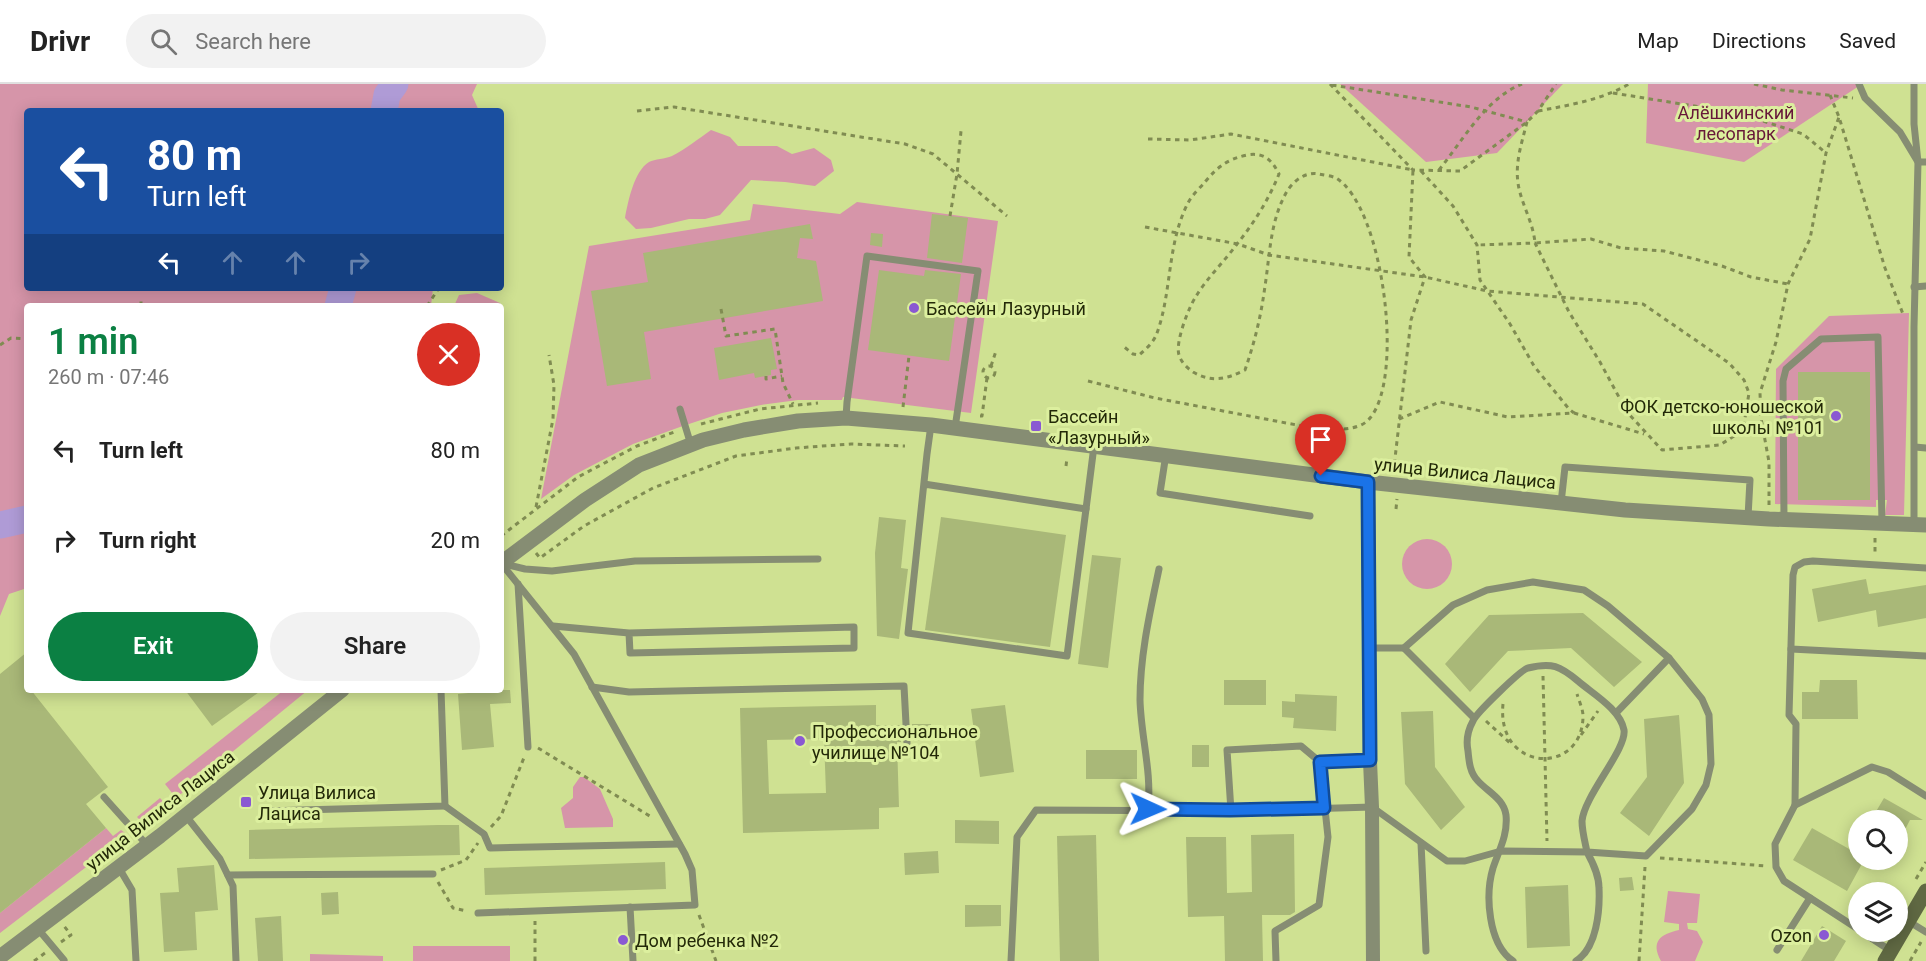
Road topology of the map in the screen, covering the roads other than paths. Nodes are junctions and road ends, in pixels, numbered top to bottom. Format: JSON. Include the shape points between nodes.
{"nodes":[{"id":1,"x":1859,"y":84,"type":"edge"},
{"id":2,"x":1914,"y":84,"type":"edge"},
{"id":3,"x":1918,"y":162,"type":"junction"},
{"id":4,"x":1926,"y":162,"type":"edge"},
{"id":5,"x":1926,"y":286,"type":"edge"},
{"id":6,"x":1914,"y":287,"type":"junction"},
{"id":7,"x":680,"y":409,"type":"dead end"},
{"id":8,"x":846,"y":418,"type":"junction"},
{"id":9,"x":931,"y":425,"type":"junction"},
{"id":10,"x":955,"y":428,"type":"junction"},
{"id":11,"x":690,"y":445,"type":"junction"},
{"id":12,"x":1094,"y":446,"type":"junction"},
{"id":13,"x":1915,"y":447,"type":"junction"},
{"id":14,"x":1926,"y":448,"type":"edge"},
{"id":15,"x":1166,"y":454,"type":"junction"},
{"id":16,"x":1368,"y":482,"type":"junction"},
{"id":17,"x":924,"y":484,"type":"junction"},
{"id":18,"x":1561,"y":503,"type":"junction"},
{"id":19,"x":1086,"y":509,"type":"junction"},
{"id":20,"x":1310,"y":516,"type":"dead end"},
{"id":21,"x":1748,"y":517,"type":"junction"},
{"id":22,"x":1776,"y":519,"type":"junction"},
{"id":23,"x":1882,"y":523,"type":"junction"},
{"id":24,"x":1920,"y":525,"type":"edge"},
{"id":25,"x":818,"y":559,"type":"dead end"},
{"id":26,"x":504,"y":561,"type":"edge"},
{"id":27,"x":504,"y":564,"type":"edge"},
{"id":28,"x":504,"y":567,"type":"edge"},
{"id":29,"x":1926,"y":568,"type":"edge"},
{"id":30,"x":1159,"y":569,"type":"dead end"},
{"id":31,"x":518,"y":584,"type":"junction"},
{"id":32,"x":554,"y":627,"type":"junction"},
{"id":33,"x":629,"y":633,"type":"junction"},
{"id":34,"x":1370,"y":648,"type":"junction"},
{"id":35,"x":1404,"y":648,"type":"junction"},
{"id":36,"x":1791,"y":649,"type":"junction"},
{"id":37,"x":1926,"y":656,"type":"edge"},
{"id":38,"x":1669,"y":658,"type":"junction"},
{"id":39,"x":592,"y":687,"type":"junction"},
{"id":40,"x":338,"y":693,"type":"edge"},
{"id":41,"x":441,"y":693,"type":"edge"},
{"id":42,"x":1616,"y":713,"type":"junction"},
{"id":43,"x":1476,"y":716,"type":"junction"},
{"id":44,"x":907,"y":743,"type":"dead end"},
{"id":45,"x":528,"y":747,"type":"road end"},
{"id":46,"x":1370,"y":760,"type":"junction"},
{"id":47,"x":1320,"y":762,"type":"junction"},
{"id":48,"x":1926,"y":796,"type":"edge"},
{"id":49,"x":104,"y":797,"type":"dead end"},
{"id":50,"x":1795,"y":805,"type":"junction"},
{"id":51,"x":444,"y":806,"type":"junction"},
{"id":52,"x":1372,"y":807,"type":"junction"},
{"id":53,"x":1324,"y":808,"type":"junction"},
{"id":54,"x":1148,"y":809,"type":"junction"},
{"id":55,"x":1230,"y":810,"type":"junction"},
{"id":56,"x":266,"y":812,"type":"dead end"},
{"id":57,"x":186,"y":816,"type":"junction"},
{"id":58,"x":1421,"y":843,"type":"junction"},
{"id":59,"x":679,"y":844,"type":"junction"},
{"id":60,"x":147,"y":845,"type":"junction"},
{"id":61,"x":1501,"y":851,"type":"junction"},
{"id":62,"x":1587,"y":852,"type":"junction"},
{"id":63,"x":119,"y":868,"type":"junction"},
{"id":64,"x":433,"y":874,"type":"road end"},
{"id":65,"x":228,"y":875,"type":"junction"},
{"id":66,"x":1926,"y":891,"type":"edge"},
{"id":67,"x":1810,"y":898,"type":"junction"},
{"id":68,"x":630,"y":908,"type":"junction"},
{"id":69,"x":478,"y":913,"type":"road end"},
{"id":70,"x":1908,"y":921,"type":"joint"},
{"id":71,"x":1848,"y":922,"type":"edge"},
{"id":72,"x":38,"y":929,"type":"junction"},
{"id":73,"x":1926,"y":932,"type":"edge"},
{"id":74,"x":1873,"y":942,"type":"edge"},
{"id":75,"x":1896,"y":942,"type":"edge"},
{"id":76,"x":1777,"y":950,"type":"dead end"},
{"id":77,"x":1426,"y":951,"type":"dead end"},
{"id":78,"x":1888,"y":956,"type":"edge"},
{"id":79,"x":0,"y":957,"type":"edge"},
{"id":80,"x":64,"y":960,"type":"edge"},
{"id":81,"x":136,"y":961,"type":"edge"},
{"id":82,"x":236,"y":961,"type":"edge"},
{"id":83,"x":633,"y":961,"type":"edge"},
{"id":84,"x":1011,"y":961,"type":"edge"},
{"id":85,"x":1276,"y":961,"type":"edge"},
{"id":86,"x":1373,"y":961,"type":"edge"},
{"id":87,"x":1513,"y":961,"type":"edge"},
{"id":88,"x":1576,"y":961,"type":"edge"}],
"edges":[{"from":1,"to":3,"type":"lane","via":[[1865,98],[1900,132]]},
{"from":2,"to":3,"type":"lane"},
{"from":3,"to":4,"type":"lane"},
{"from":3,"to":6,"type":"lane"},
{"from":5,"to":6,"type":"lane"},
{"from":6,"to":13,"type":"lane"},
{"from":7,"to":11,"type":"lane"},
{"from":8,"to":9,"type":"street","name":"улица Вилиса Лациса"},
{"from":8,"to":10,"type":"lane","via":[[867,256],[978,271]]},
{"from":8,"to":11,"type":"street","name":"улица Вилиса Лациса","via":[[744,430]]},
{"from":9,"to":10,"type":"street","name":"улица Вилиса Лациса"},
{"from":9,"to":17,"type":"lane"},
{"from":10,"to":12,"type":"street","name":"улица Вилиса Лациса"},
{"from":11,"to":26,"type":"street","name":"улица Вилиса Лациса","via":[[639,465]]},
{"from":12,"to":15,"type":"street","name":"улица Вилиса Лациса"},
{"from":12,"to":19,"type":"lane"},
{"from":13,"to":14,"type":"lane"},
{"from":13,"to":24,"type":"lane"},
{"from":15,"to":16,"type":"street","name":"улица Вилиса Лациса"},
{"from":15,"to":20,"type":"lane","via":[[1160,493]]},
{"from":16,"to":18,"type":"street","name":"улица Вилиса Лациса"},
{"from":16,"to":34,"type":"street"},
{"from":17,"to":19,"type":"lane"},
{"from":17,"to":19,"type":"lane","via":[[908,633],[1067,656]]},
{"from":18,"to":21,"type":"street","name":"улица Вилиса Лациса"},
{"from":18,"to":21,"type":"lane","via":[[1565,467],[1738,479],[1750,480]]},
{"from":21,"to":22,"type":"street","name":"улица Вилиса Лациса"},
{"from":22,"to":23,"type":"street","name":"улица Вилиса Лациса"},
{"from":22,"to":23,"type":"lane","via":[[1786,369],[1821,339],[1878,337]]},
{"from":23,"to":24,"type":"street","name":"улица Вилиса Лациса"},
{"from":25,"to":27,"type":"lane","via":[[635,561],[552,572]]},
{"from":28,"to":31,"type":"lane"},
{"from":29,"to":36,"type":"lane","via":[[1813,561],[1795,567]]},
{"from":30,"to":54,"type":"lane","via":[[1142,656],[1140,702],[1151,788]]},
{"from":31,"to":32,"type":"lane"},
{"from":31,"to":45,"type":"lane"},
{"from":32,"to":33,"type":"lane"},
{"from":32,"to":39,"type":"lane"},
{"from":33,"to":33,"type":"lane","via":[[854,627],[854,648],[630,653]]},
{"from":34,"to":35,"type":"lane"},
{"from":34,"to":46,"type":"street"},
{"from":35,"to":38,"type":"lane","via":[[1453,606],[1487,590],[1533,582],[1584,590]]},
{"from":35,"to":43,"type":"lane"},
{"from":36,"to":37,"type":"lane"},
{"from":36,"to":50,"type":"lane","via":[[1789,715],[1796,724]]},
{"from":38,"to":42,"type":"lane"},
{"from":38,"to":62,"type":"lane","via":[[1702,699],[1709,715],[1711,764],[1706,785],[1692,809],[1646,856]]},
{"from":39,"to":44,"type":"lane","via":[[628,692],[904,686]]},
{"from":39,"to":59,"type":"lane"},
{"from":40,"to":57,"type":"street","name":"улица Вилиса Лациса"},
{"from":41,"to":51,"type":"lane"},
{"from":42,"to":43,"type":"lane","via":[[1561,667],[1543,666],[1525,668]]},
{"from":42,"to":62,"type":"lane","via":[[1624,731],[1622,743],[1586,807],[1582,820]]},
{"from":43,"to":61,"type":"lane","via":[[1468,732],[1471,771],[1477,781],[1497,796],[1506,813]]},
{"from":46,"to":47,"type":"lane"},
{"from":46,"to":52,"type":"street"},
{"from":47,"to":53,"type":"lane"},
{"from":47,"to":55,"type":"lane","via":[[1301,746],[1227,750]]},
{"from":48,"to":50,"type":"lane","via":[[1872,766]]},
{"from":49,"to":60,"type":"lane"},
{"from":50,"to":67,"type":"lane","via":[[1775,844],[1776,867],[1784,881]]},
{"from":51,"to":56,"type":"lane"},
{"from":51,"to":59,"type":"lane","via":[[484,834],[490,848]]},
{"from":52,"to":53,"type":"lane"},
{"from":52,"to":58,"type":"lane"},
{"from":52,"to":86,"type":"street"},
{"from":53,"to":55,"type":"lane"},
{"from":53,"to":85,"type":"lane","via":[[1328,837],[1319,905],[1275,931]]},
{"from":54,"to":55,"type":"lane"},
{"from":54,"to":84,"type":"lane","via":[[1036,810],[1017,837]]},
{"from":57,"to":60,"type":"street","name":"улица Вилиса Лациса"},
{"from":57,"to":65,"type":"lane"},
{"from":58,"to":61,"type":"lane","via":[[1447,861],[1465,861]]},
{"from":58,"to":77,"type":"lane"},
{"from":59,"to":68,"type":"lane","via":[[692,870],[695,905]]},
{"from":60,"to":63,"type":"street","name":"улица Вилиса Лациса"},
{"from":61,"to":62,"type":"lane"},
{"from":61,"to":87,"type":"lane","via":[[1493,869],[1491,923],[1498,945]]},
{"from":62,"to":88,"type":"lane","via":[[1599,886],[1597,920],[1590,944]]},
{"from":63,"to":72,"type":"street","name":"улица Вилиса Лациса"},
{"from":63,"to":81,"type":"lane","via":[[132,890]]},
{"from":64,"to":65,"type":"lane"},
{"from":65,"to":82,"type":"lane","via":[[233,886]]},
{"from":66,"to":70,"type":"main road"},
{"from":67,"to":71,"type":"lane"},
{"from":67,"to":76,"type":"lane"},
{"from":68,"to":69,"type":"lane"},
{"from":68,"to":83,"type":"lane"},
{"from":70,"to":73,"type":"lane"},
{"from":72,"to":79,"type":"street","name":"улица Вилиса Лациса"},
{"from":72,"to":80,"type":"lane"},
{"from":74,"to":78,"type":"lane"},
{"from":75,"to":78,"type":"main road"}]}
